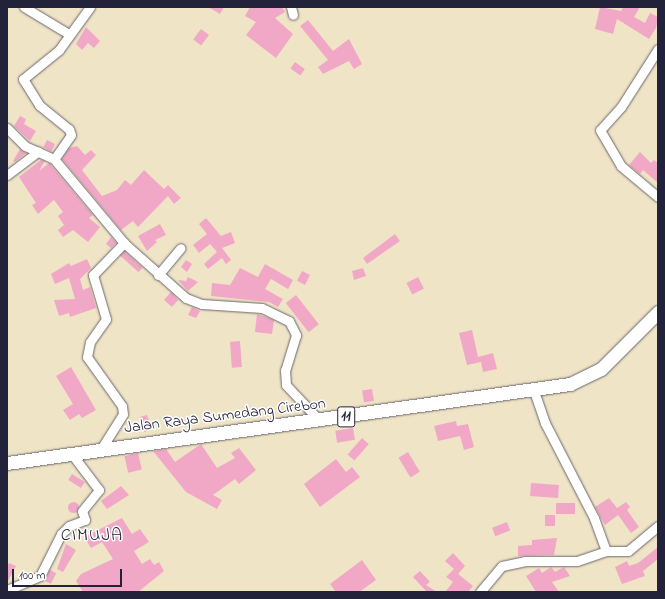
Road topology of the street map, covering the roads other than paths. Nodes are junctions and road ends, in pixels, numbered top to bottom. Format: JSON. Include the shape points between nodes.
{"nodes":[{"id":1,"x":24,"y":7,"type":"edge"},
{"id":2,"x":90,"y":7,"type":"edge"},
{"id":3,"x":69,"y":34,"type":"junction"},
{"id":4,"x":658,"y":49,"type":"edge"},
{"id":5,"x":7,"y":128,"type":"edge"},
{"id":6,"x":38,"y":152,"type":"junction"},
{"id":7,"x":54,"y":159,"type":"junction"},
{"id":8,"x":7,"y":175,"type":"edge"},
{"id":9,"x":658,"y":197,"type":"edge"},
{"id":10,"x":124,"y":243,"type":"junction"},
{"id":11,"x":181,"y":248,"type":"dead end"},
{"id":12,"x":158,"y":275,"type":"junction"},
{"id":13,"x":658,"y":312,"type":"edge"},
{"id":14,"x":533,"y":389,"type":"junction"},
{"id":15,"x":320,"y":421,"type":"junction"},
{"id":16,"x":101,"y":449,"type":"junction"},
{"id":17,"x":70,"y":453,"type":"junction"},
{"id":18,"x":7,"y":463,"type":"edge"},
{"id":19,"x":658,"y":526,"type":"edge"},
{"id":20,"x":606,"y":551,"type":"junction"},
{"id":21,"x":7,"y":590,"type":"edge"},
{"id":22,"x":484,"y":590,"type":"edge"}],
"edges":[{"from":1,"to":3,"type":"street"},
{"from":2,"to":3,"type":"street"},
{"from":3,"to":7,"type":"street","via":[[59,50],[23,79],[39,105],[69,129],[71,135]]},
{"from":4,"to":9,"type":"street","via":[[621,107],[600,130],[621,166]]},
{"from":5,"to":6,"type":"street","via":[[21,143]]},
{"from":6,"to":7,"type":"street"},
{"from":6,"to":8,"type":"street","via":[[15,172]]},
{"from":7,"to":10,"type":"street"},
{"from":10,"to":12,"type":"street"},
{"from":10,"to":16,"type":"street","via":[[93,275],[106,319],[90,342],[87,357],[122,406],[123,414]]},
{"from":11,"to":12,"type":"street"},
{"from":12,"to":15,"type":"street","via":[[186,298],[202,304],[262,308],[289,321],[296,335],[285,370],[286,385]]},
{"from":13,"to":14,"type":"highway","name":"Jalan Raya Sumedang Cirebon","number":"11","via":[[601,369],[584,379]]},
{"from":14,"to":15,"type":"highway","name":"Jalan Raya Sumedang Cirebon","number":"11"},
{"from":14,"to":20,"type":"street","via":[[545,423],[597,524]]},
{"from":15,"to":16,"type":"highway","name":"Jalan Raya Sumedang Cirebon","number":"11"},
{"from":16,"to":17,"type":"highway","name":"Jalan Raya Sumedang Cirebon","number":"11"},
{"from":17,"to":18,"type":"highway","name":"Jalan Raya Sumedang Cirebon","number":"11"},
{"from":17,"to":21,"type":"street","via":[[99,490],[82,511],[85,520],[63,532],[36,580]]},
{"from":19,"to":20,"type":"street","via":[[628,551]]},
{"from":20,"to":22,"type":"street","via":[[577,561],[525,561],[502,566]]}]}
